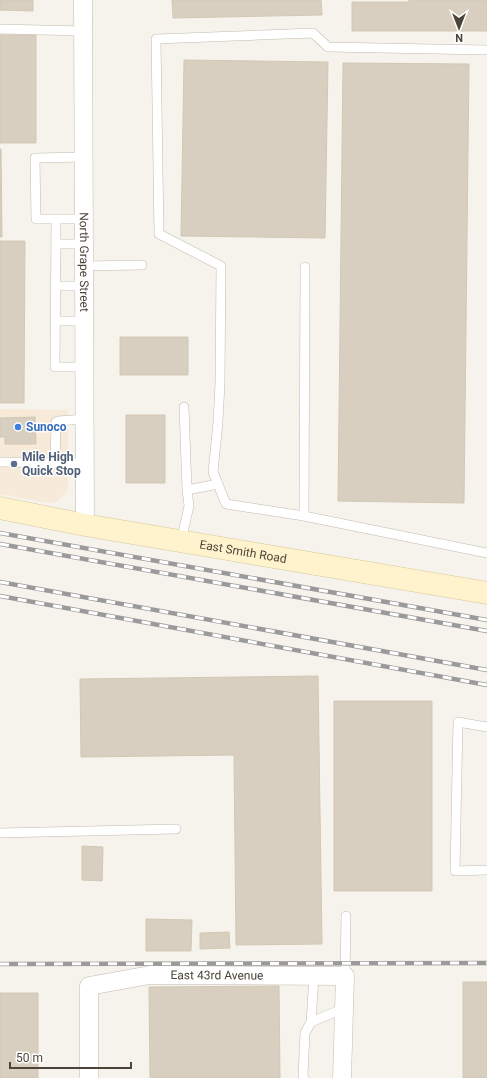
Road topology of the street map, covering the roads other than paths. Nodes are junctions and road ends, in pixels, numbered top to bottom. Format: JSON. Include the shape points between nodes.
{"nodes":[{"id":1,"x":83,"y":0,"type":"edge"},
{"id":2,"x":0,"y":29,"type":"edge"},
{"id":3,"x":83,"y":31,"type":"junction"},
{"id":4,"x":487,"y":50,"type":"edge"},
{"id":5,"x":83,"y":157,"type":"junction"},
{"id":6,"x":56,"y":219,"type":"junction"},
{"id":7,"x":84,"y":219,"type":"junction"},
{"id":8,"x":56,"y":244,"type":"junction"},
{"id":9,"x":84,"y":244,"type":"junction"},
{"id":10,"x":142,"y":265,"type":"dead end"},
{"id":11,"x":84,"y":266,"type":"junction"},
{"id":12,"x":305,"y":267,"type":"dead end"},
{"id":13,"x":55,"y":286,"type":"junction"},
{"id":14,"x":84,"y":286,"type":"junction"},
{"id":15,"x":84,"y":320,"type":"junction"},
{"id":16,"x":55,"y":321,"type":"junction"},
{"id":17,"x":84,"y":367,"type":"junction"},
{"id":18,"x":184,"y":407,"type":"dead end"},
{"id":19,"x":85,"y":419,"type":"junction"},
{"id":20,"x":0,"y":462,"type":"edge"},
{"id":21,"x":55,"y":463,"type":"junction"},
{"id":22,"x":85,"y":463,"type":"junction"},
{"id":23,"x":218,"y":484,"type":"junction"},
{"id":24,"x":187,"y":490,"type":"junction"},
{"id":25,"x":0,"y":508,"type":"edge"},
{"id":26,"x":304,"y":516,"type":"junction"},
{"id":27,"x":85,"y":525,"type":"junction"},
{"id":28,"x":181,"y":541,"type":"junction"},
{"id":29,"x":487,"y":553,"type":"edge"},
{"id":30,"x":487,"y":593,"type":"edge"},
{"id":31,"x":487,"y":727,"type":"edge"},
{"id":32,"x":176,"y":829,"type":"dead end"},
{"id":33,"x":0,"y":833,"type":"edge"},
{"id":34,"x":487,"y":870,"type":"edge"},
{"id":35,"x":346,"y":916,"type":"dead end"},
{"id":36,"x":314,"y":976,"type":"junction"},
{"id":37,"x":345,"y":976,"type":"junction"},
{"id":38,"x":345,"y":1008,"type":"junction"},
{"id":39,"x":311,"y":1022,"type":"junction"},
{"id":40,"x":89,"y":1078,"type":"edge"},
{"id":41,"x":304,"y":1078,"type":"edge"},
{"id":42,"x":342,"y":1078,"type":"edge"}],
"edges":[{"from":1,"to":3,"type":"street","name":"North Grape Street"},
{"from":2,"to":3,"type":"lane"},
{"from":3,"to":5,"type":"street","name":"North Grape Street"},
{"from":4,"to":23,"type":"lane","via":[[328,47],[313,33],[156,39],[159,234],[221,266],[220,383],[213,472]]},
{"from":5,"to":6,"type":"lane","via":[[35,158],[36,219]]},
{"from":5,"to":7,"type":"street","name":"North Grape Street"},
{"from":6,"to":7,"type":"lane"},
{"from":6,"to":8,"type":"lane"},
{"from":7,"to":9,"type":"street","name":"North Grape Street"},
{"from":8,"to":9,"type":"lane"},
{"from":8,"to":13,"type":"lane"},
{"from":9,"to":11,"type":"street","name":"North Grape Street"},
{"from":10,"to":11,"type":"lane"},
{"from":11,"to":14,"type":"street","name":"North Grape Street"},
{"from":12,"to":26,"type":"lane"},
{"from":13,"to":14,"type":"lane"},
{"from":13,"to":16,"type":"lane"},
{"from":14,"to":15,"type":"street","name":"North Grape Street"},
{"from":15,"to":16,"type":"lane"},
{"from":15,"to":17,"type":"street","name":"North Grape Street"},
{"from":16,"to":17,"type":"lane","via":[[55,367]]},
{"from":17,"to":19,"type":"street","name":"North Grape Street"},
{"from":18,"to":24,"type":"lane"},
{"from":19,"to":21,"type":"lane","via":[[56,422]]},
{"from":19,"to":22,"type":"street","name":"North Grape Street"},
{"from":20,"to":21,"type":"lane"},
{"from":21,"to":22,"type":"lane"},
{"from":22,"to":27,"type":"street","name":"North Grape Street"},
{"from":23,"to":24,"type":"lane"},
{"from":23,"to":26,"type":"lane","via":[[226,504]]},
{"from":24,"to":28,"type":"lane","via":[[189,506]]},
{"from":25,"to":27,"type":"street","name":"East Smith Road"},
{"from":26,"to":29,"type":"lane"},
{"from":27,"to":28,"type":"street","name":"East Smith Road"},
{"from":28,"to":30,"type":"street","name":"East Smith Road"},
{"from":31,"to":34,"type":"lane","via":[[458,722],[455,871]]},
{"from":32,"to":33,"type":"lane"},
{"from":35,"to":37,"type":"lane"},
{"from":36,"to":37,"type":"street","name":"East 43rd Avenue"},
{"from":36,"to":39,"type":"lane"},
{"from":36,"to":40,"type":"street","name":"East 43rd Avenue","via":[[150,975],[89,986]]},
{"from":37,"to":38,"type":"street"},
{"from":38,"to":39,"type":"lane"},
{"from":38,"to":42,"type":"street"},
{"from":39,"to":41,"type":"lane","via":[[305,1033]]}]}
